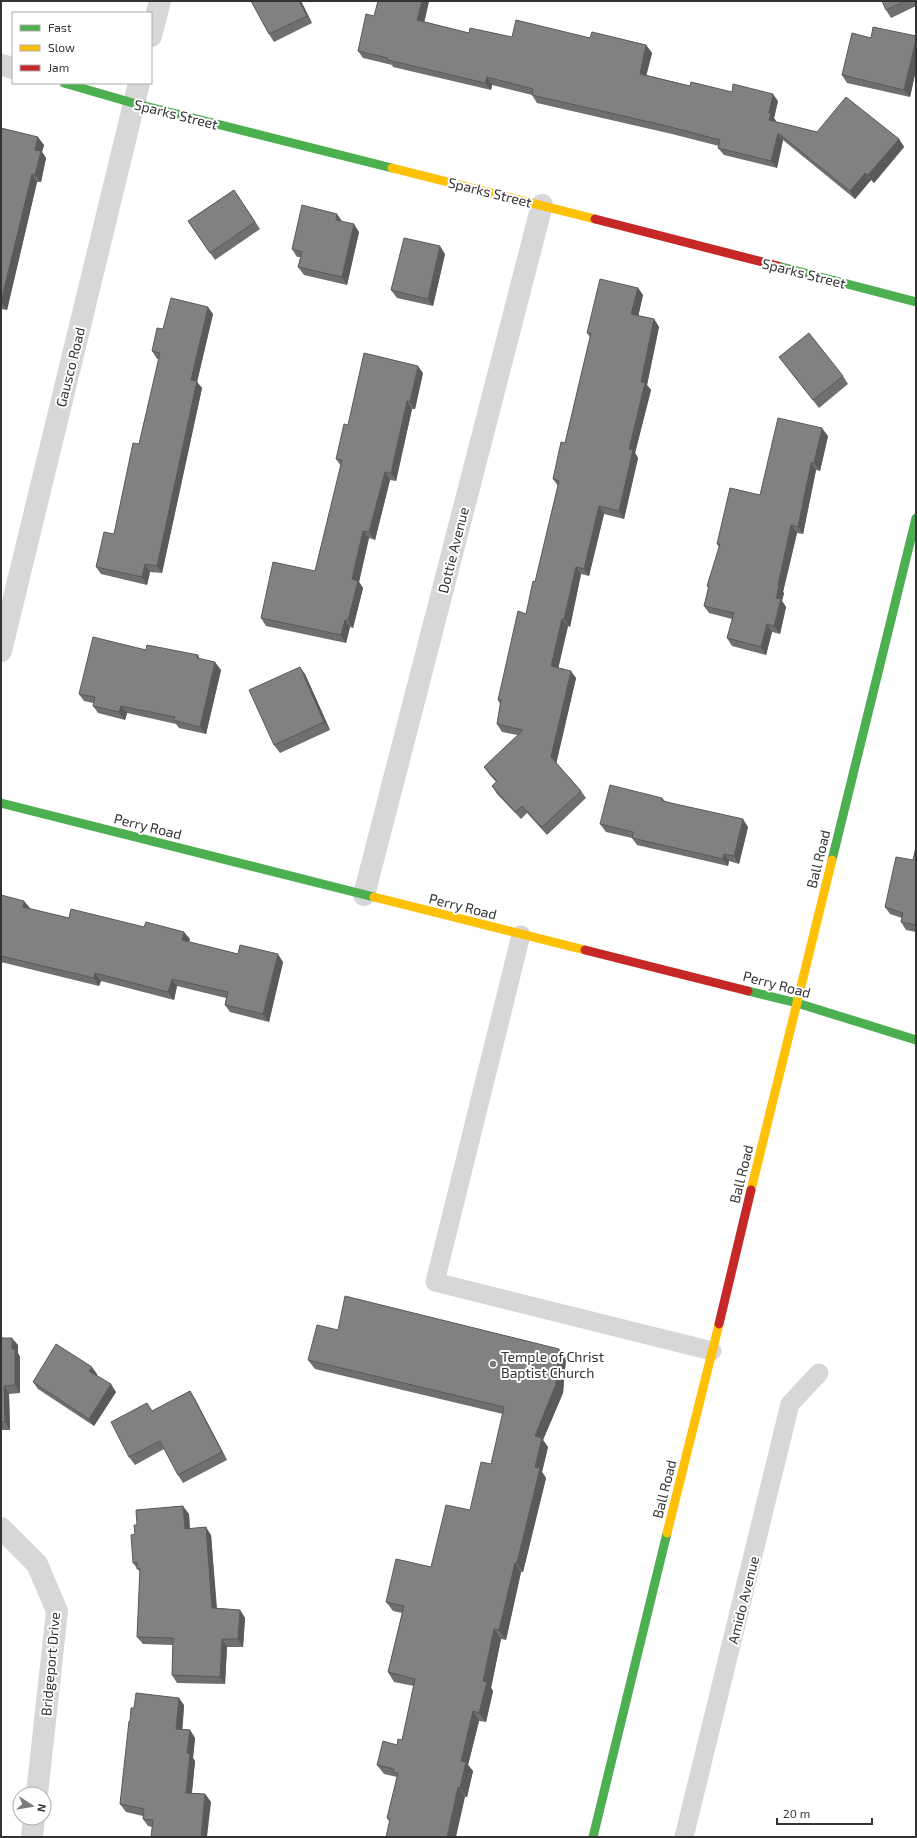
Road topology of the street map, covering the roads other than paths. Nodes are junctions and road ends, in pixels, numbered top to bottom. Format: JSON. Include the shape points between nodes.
{"nodes":[{"id":1,"x":160,"y":1,"type":"edge"},
{"id":2,"x":152,"y":32,"type":"edge"},
{"id":3,"x":1,"y":65,"type":"edge"},
{"id":4,"x":12,"y":68,"type":"edge"},
{"id":5,"x":71,"y":84,"type":"edge"},
{"id":6,"x":136,"y":93,"type":"edge"},
{"id":7,"x":542,"y":205,"type":"junction"},
{"id":8,"x":916,"y":302,"type":"edge"},
{"id":9,"x":916,"y":518,"type":"edge"},
{"id":10,"x":1,"y":650,"type":"edge"},
{"id":11,"x":1,"y":803,"type":"edge"},
{"id":12,"x":364,"y":895,"type":"junction"},
{"id":13,"x":521,"y":934,"type":"junction"},
{"id":14,"x":797,"y":1003,"type":"junction"},
{"id":15,"x":916,"y":1040,"type":"edge"},
{"id":16,"x":712,"y":1351,"type":"junction"},
{"id":17,"x":819,"y":1373,"type":"dead end"},
{"id":18,"x":1,"y":1528,"type":"edge"},
{"id":19,"x":38,"y":1786,"type":"edge"},
{"id":20,"x":33,"y":1826,"type":"edge"},
{"id":21,"x":32,"y":1837,"type":"edge"},
{"id":22,"x":593,"y":1837,"type":"edge"},
{"id":23,"x":684,"y":1837,"type":"edge"}],
"edges":[{"from":1,"to":2,"type":"street"},
{"from":3,"to":4,"type":"street"},
{"from":5,"to":6,"type":"street","name":"Sparks Street"},
{"from":6,"to":7,"type":"street","name":"Sparks Street"},
{"from":6,"to":10,"type":"street","name":"Gausco Road"},
{"from":7,"to":8,"type":"street","name":"Sparks Street"},
{"from":7,"to":12,"type":"street","name":"Dottie Avenue"},
{"from":9,"to":14,"type":"street","name":"Ball Road"},
{"from":11,"to":12,"type":"street","name":"Perry Road"},
{"from":12,"to":13,"type":"street","name":"Perry Road"},
{"from":13,"to":14,"type":"street","name":"Perry Road"},
{"from":13,"to":16,"type":"lane","via":[[435,1282]]},
{"from":14,"to":15,"type":"street","name":"Perry Road"},
{"from":14,"to":16,"type":"street","name":"Ball Road"},
{"from":16,"to":22,"type":"street","name":"Ball Road"},
{"from":17,"to":23,"type":"lane","name":"Amido Avenue","via":[[790,1404]]},
{"from":18,"to":19,"type":"street","name":"Bridgeport Drive","via":[[38,1564],[57,1610]]},
{"from":20,"to":21,"type":"street"}]}
